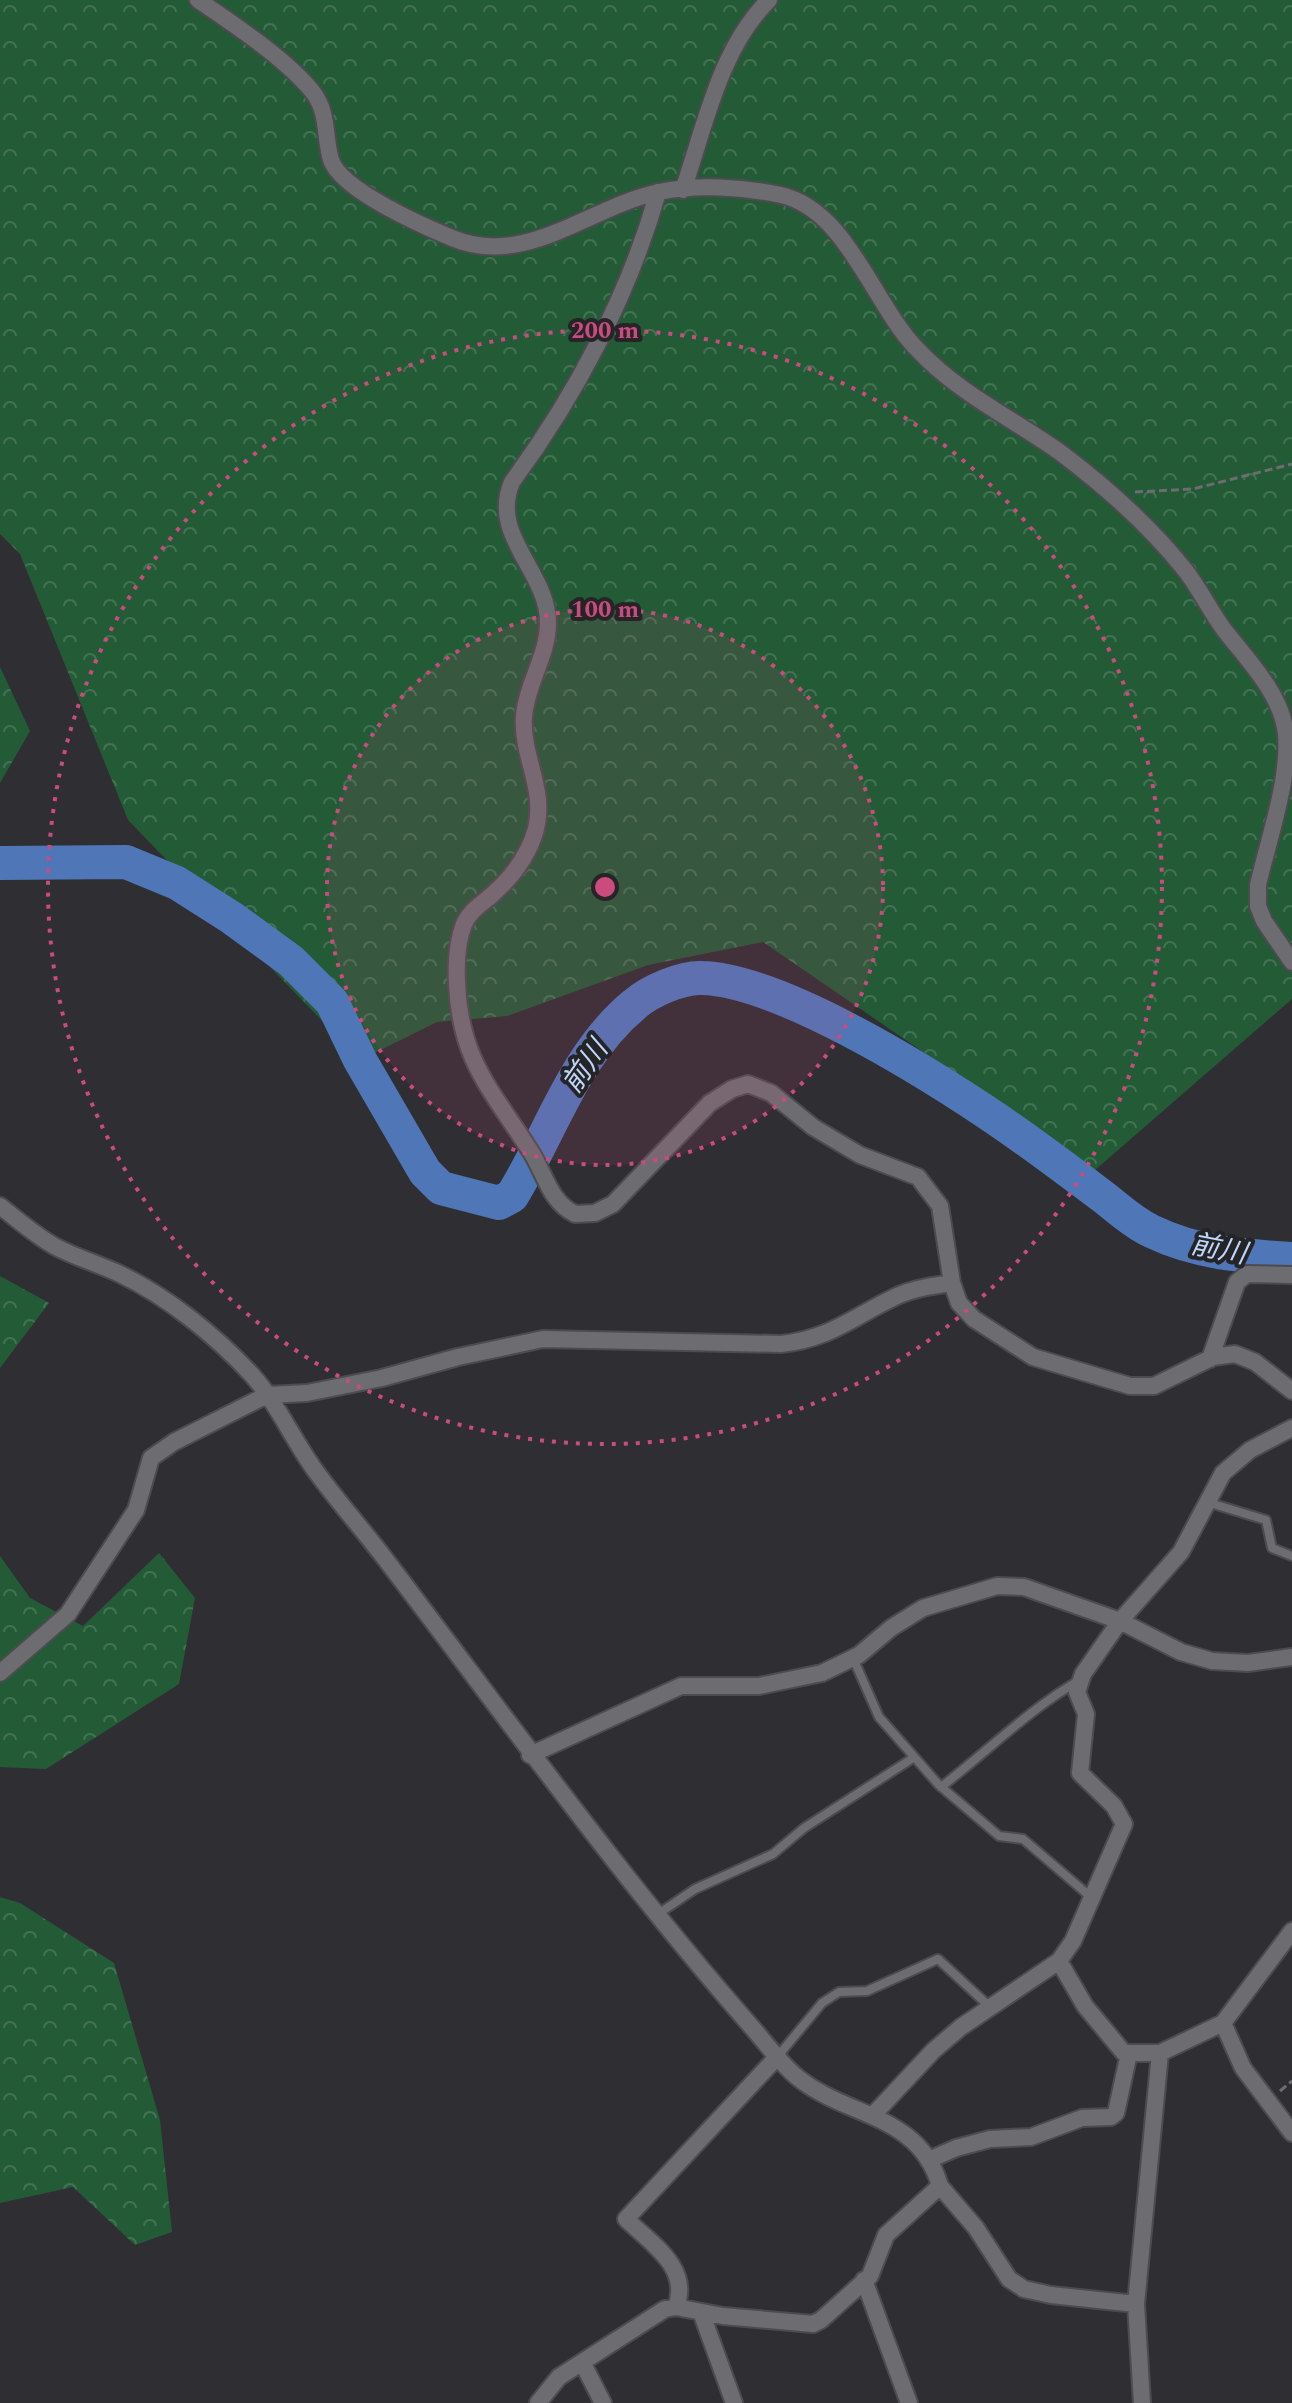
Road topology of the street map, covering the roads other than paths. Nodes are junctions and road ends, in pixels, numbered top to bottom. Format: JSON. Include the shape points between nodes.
{"nodes":[{"id":1,"x":198,"y":0,"type":"edge"},
{"id":2,"x":769,"y":0,"type":"edge"},
{"id":3,"x":683,"y":190,"type":"junction"},
{"id":4,"x":658,"y":192,"type":"junction"},
{"id":5,"x":1292,"y":962,"type":"edge"},
{"id":6,"x":0,"y":1206,"type":"edge"},
{"id":7,"x":1292,"y":1275,"type":"edge"},
{"id":8,"x":952,"y":1283,"type":"junction"},
{"id":9,"x":1210,"y":1359,"type":"junction"},
{"id":10,"x":1292,"y":1391,"type":"edge"},
{"id":11,"x":267,"y":1395,"type":"junction"},
{"id":12,"x":1292,"y":1428,"type":"edge"},
{"id":13,"x":1210,"y":1503,"type":"junction"},
{"id":14,"x":1292,"y":1556,"type":"edge"},
{"id":15,"x":1120,"y":1621,"type":"junction"},
{"id":16,"x":1292,"y":1657,"type":"edge"},
{"id":17,"x":853,"y":1658,"type":"junction"},
{"id":18,"x":0,"y":1673,"type":"edge"},
{"id":19,"x":1081,"y":1680,"type":"junction"},
{"id":20,"x":530,"y":1755,"type":"junction"},
{"id":21,"x":913,"y":1758,"type":"junction"},
{"id":22,"x":941,"y":1787,"type":"junction"},
{"id":23,"x":1092,"y":1898,"type":"junction"},
{"id":24,"x":658,"y":1914,"type":"junction"},
{"id":25,"x":1292,"y":1931,"type":"edge"},
{"id":26,"x":1059,"y":1961,"type":"junction"},
{"id":27,"x":990,"y":2007,"type":"junction"},
{"id":28,"x":1223,"y":2023,"type":"junction"},
{"id":29,"x":1129,"y":2053,"type":"junction"},
{"id":30,"x":1160,"y":2053,"type":"junction"},
{"id":31,"x":778,"y":2056,"type":"junction"},
{"id":32,"x":875,"y":2113,"type":"junction"},
{"id":33,"x":1292,"y":2133,"type":"edge"},
{"id":34,"x":929,"y":2160,"type":"junction"},
{"id":35,"x":940,"y":2186,"type":"junction"},
{"id":36,"x":864,"y":2280,"type":"junction"},
{"id":37,"x":1136,"y":2304,"type":"junction"},
{"id":38,"x":676,"y":2307,"type":"junction"},
{"id":39,"x":701,"y":2312,"type":"junction"},
{"id":40,"x":582,"y":2362,"type":"junction"},
{"id":41,"x":538,"y":2403,"type":"edge"},
{"id":42,"x":603,"y":2403,"type":"edge"},
{"id":43,"x":734,"y":2403,"type":"edge"},
{"id":44,"x":909,"y":2403,"type":"edge"},
{"id":45,"x":1142,"y":2403,"type":"edge"}],
"edges":[{"from":1,"to":4,"type":"street","via":[[312,91],[327,123],[333,166],[341,176],[448,237],[487,247],[529,242]]},
{"from":2,"to":3,"type":"street","via":[[754,15],[727,62]]},
{"from":3,"to":4,"type":"street"},
{"from":3,"to":5,"type":"street","via":[[751,190],[809,207],[850,249],[890,318],[916,349],[968,396],[1059,452],[1111,493],[1186,571],[1281,713],[1285,762],[1258,906]]},
{"from":4,"to":8,"type":"street","via":[[592,356],[512,482],[505,505],[511,533],[542,595],[548,620],[547,641],[524,716],[540,800],[526,853],[462,927],[456,976],[467,1049],[566,1210],[595,1213],[613,1204],[710,1103],[748,1084],[771,1093],[860,1155],[918,1177],[940,1206]]},
{"from":6,"to":11,"type":"street","via":[[52,1245],[153,1294],[208,1333]]},
{"from":7,"to":9,"type":"street","via":[[1247,1274],[1237,1282]]},
{"from":8,"to":9,"type":"street","via":[[959,1303],[974,1319],[1050,1364],[1130,1386],[1154,1386]]},
{"from":8,"to":11,"type":"street","via":[[913,1290],[835,1332],[806,1341],[543,1339],[352,1384]]},
{"from":9,"to":10,"type":"street","via":[[1224,1353],[1255,1362]]},
{"from":11,"to":18,"type":"street","via":[[151,1458],[136,1510],[92,1580],[68,1614]]},
{"from":11,"to":20,"type":"street","via":[[316,1472]]},
{"from":12,"to":13,"type":"street","via":[[1250,1450],[1223,1473]]},
{"from":13,"to":14,"type":"lane","via":[[1266,1520],[1272,1548]]},
{"from":13,"to":15,"type":"street","via":[[1181,1552]]},
{"from":15,"to":16,"type":"street","via":[[1181,1652],[1212,1661]]},
{"from":15,"to":17,"type":"street","via":[[1024,1587],[997,1586],[923,1608]]},
{"from":15,"to":19,"type":"street"},
{"from":17,"to":20,"type":"street","via":[[822,1673],[759,1686],[681,1686]]},
{"from":17,"to":21,"type":"lane","via":[[879,1717]]},
{"from":19,"to":22,"type":"lane","via":[[1035,1708]]},
{"from":19,"to":23,"type":"street","via":[[1077,1692],[1086,1714],[1080,1773],[1114,1806],[1124,1824]]},
{"from":20,"to":24,"type":"street"},
{"from":21,"to":22,"type":"lane"},
{"from":21,"to":24,"type":"lane","via":[[773,1854],[695,1889]]},
{"from":22,"to":23,"type":"lane","via":[[999,1836],[1023,1839]]},
{"from":23,"to":26,"type":"street"},
{"from":24,"to":31,"type":"street"},
{"from":25,"to":28,"type":"street"},
{"from":26,"to":27,"type":"street"},
{"from":26,"to":29,"type":"street","via":[[1085,2006]]},
{"from":27,"to":31,"type":"lane","via":[[938,1959],[867,1991],[839,1992],[822,2003]]},
{"from":27,"to":32,"type":"street","via":[[933,2051]]},
{"from":28,"to":30,"type":"street"},
{"from":28,"to":33,"type":"street","via":[[1243,2068]]},
{"from":29,"to":30,"type":"street"},
{"from":29,"to":34,"type":"street","via":[[1111,2117],[1082,2118],[1031,2137],[990,2139]]},
{"from":30,"to":37,"type":"street"},
{"from":31,"to":32,"type":"street","via":[[797,2077],[840,2103]]},
{"from":31,"to":38,"type":"street","via":[[626,2219],[678,2272],[681,2293]]},
{"from":32,"to":34,"type":"street"},
{"from":34,"to":35,"type":"street"},
{"from":35,"to":36,"type":"street","via":[[886,2235]]},
{"from":35,"to":37,"type":"street","via":[[976,2228],[1002,2270],[1024,2289]]},
{"from":36,"to":39,"type":"street","via":[[813,2324]]},
{"from":36,"to":44,"type":"street"},
{"from":37,"to":45,"type":"street"},
{"from":38,"to":39,"type":"street"},
{"from":38,"to":40,"type":"street"},
{"from":39,"to":43,"type":"street"},
{"from":40,"to":41,"type":"street","via":[[559,2377]]},
{"from":40,"to":42,"type":"street"}]}
